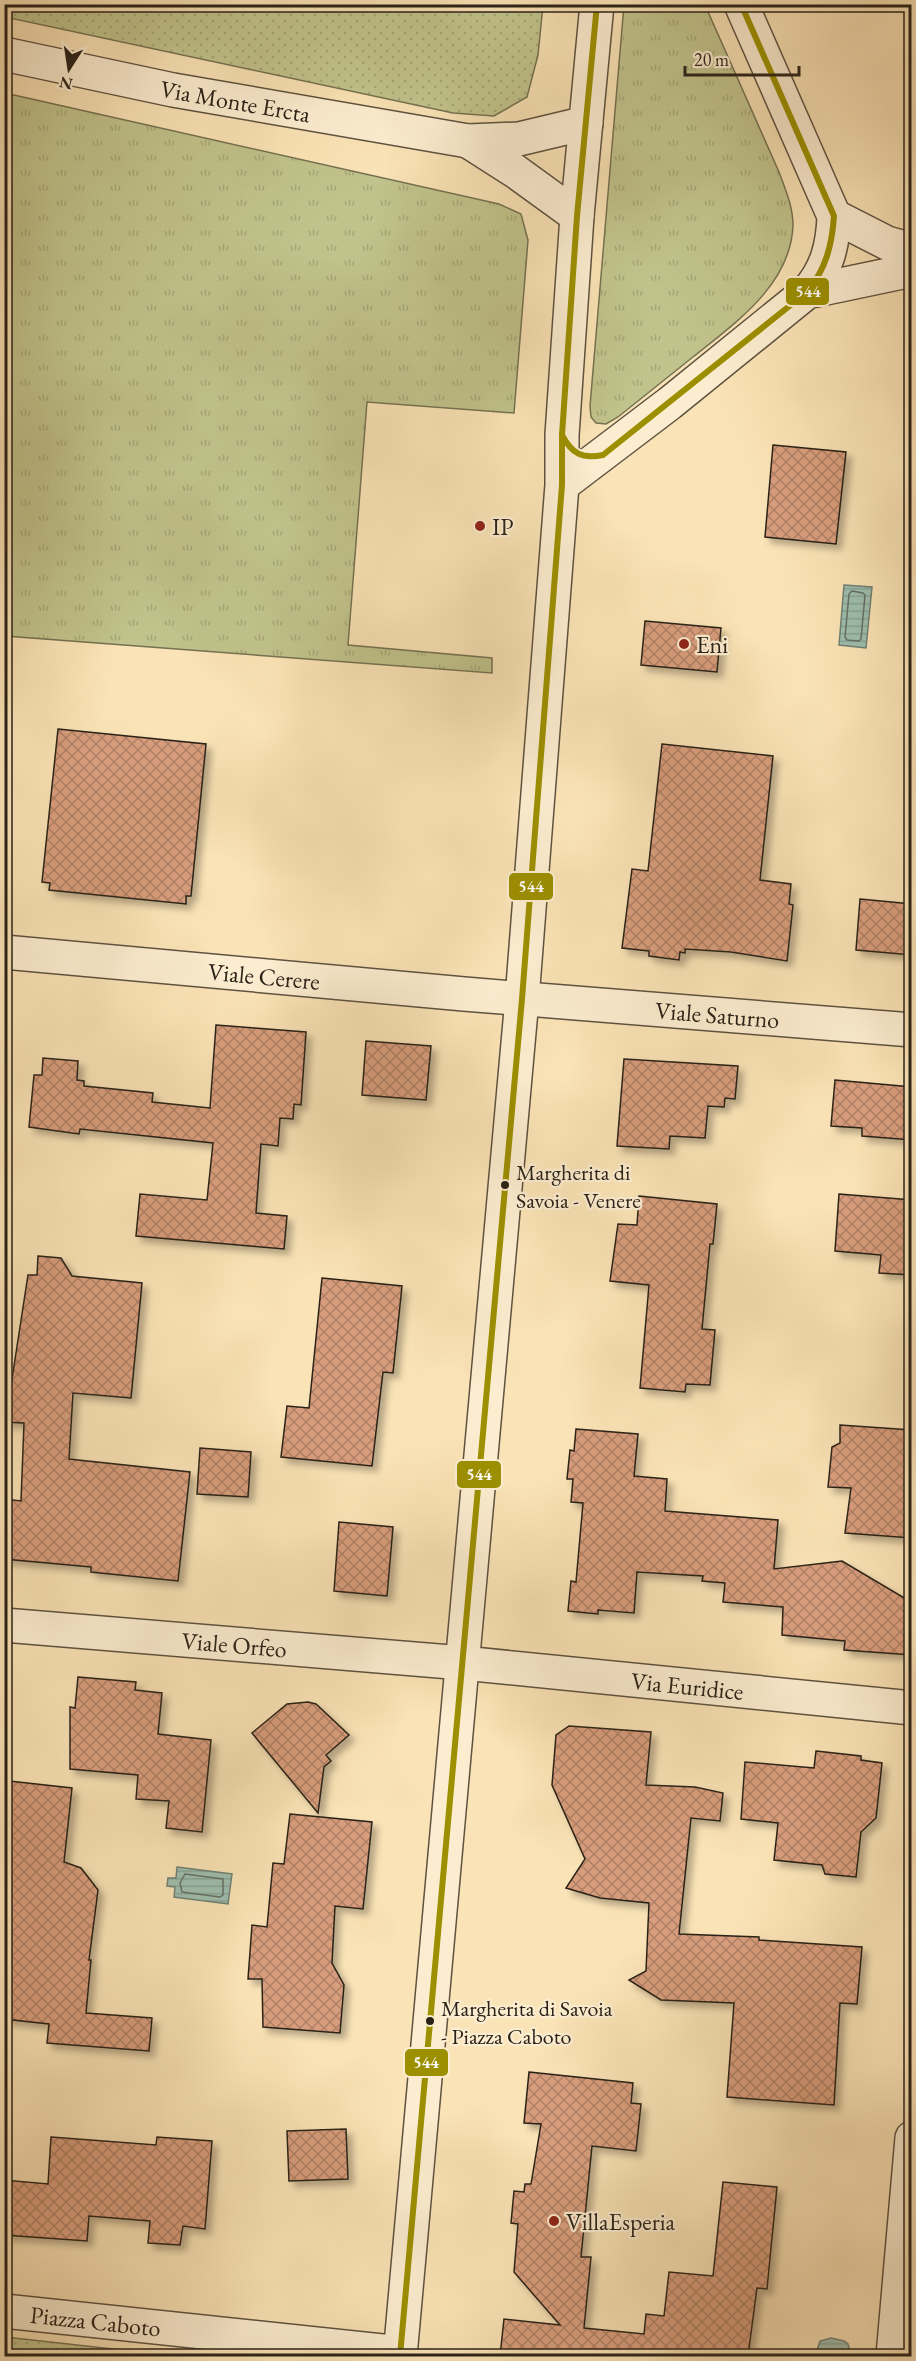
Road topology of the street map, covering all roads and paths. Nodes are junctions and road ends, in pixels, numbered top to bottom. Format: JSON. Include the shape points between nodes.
{"nodes":[{"id":1,"x":597,"y":4,"type":"edge"},
{"id":2,"x":741,"y":4,"type":"edge"},
{"id":3,"x":4,"y":54,"type":"edge"},
{"id":4,"x":586,"y":123,"type":"junction"},
{"id":5,"x":468,"y":141,"type":"junction"},
{"id":6,"x":577,"y":216,"type":"junction"},
{"id":7,"x":834,"y":216,"type":"junction"},
{"id":8,"x":912,"y":250,"type":"edge"},
{"id":9,"x":912,"y":270,"type":"edge"},
{"id":10,"x":807,"y":292,"type":"junction"},
{"id":11,"x":561,"y":435,"type":"junction"},
{"id":12,"x":603,"y":455,"type":"junction"},
{"id":13,"x":562,"y":485,"type":"junction"},
{"id":14,"x":4,"y":952,"type":"edge"},
{"id":15,"x":522,"y":999,"type":"junction"},
{"id":16,"x":912,"y":1030,"type":"edge"},
{"id":17,"x":4,"y":1625,"type":"edge"},
{"id":18,"x":463,"y":1663,"type":"junction"},
{"id":19,"x":912,"y":1708,"type":"edge"},
{"id":20,"x":912,"y":2138,"type":"edge"},
{"id":21,"x":4,"y":2311,"type":"edge"},
{"id":22,"x":401,"y":2355,"type":"edge"},
{"id":23,"x":893,"y":2356,"type":"edge"}],
"edges":[{"from":1,"to":4,"type":"street"},
{"from":2,"to":7,"type":"street"},
{"from":3,"to":5,"type":"street","name":"Via Monte Ercta","via":[[173,90]]},
{"from":4,"to":5,"type":"street","via":[[519,139]]},
{"from":4,"to":6,"type":"street"},
{"from":5,"to":6,"type":"street"},
{"from":6,"to":11,"type":"street"},
{"from":7,"to":8,"type":"street","via":[[887,243]]},
{"from":7,"to":10,"type":"street","via":[[833,241],[824,269]]},
{"from":9,"to":10,"type":"street"},
{"from":10,"to":12,"type":"street"},
{"from":11,"to":12,"type":"street","via":[[569,449],[580,457]]},
{"from":11,"to":13,"type":"street"},
{"from":12,"to":13,"type":"street"},
{"from":13,"to":15,"type":"street"},
{"from":14,"to":15,"type":"street","name":"Viale Cerere"},
{"from":15,"to":16,"type":"street","name":"Viale Saturno"},
{"from":15,"to":18,"type":"street"},
{"from":17,"to":18,"type":"street","name":"Viale Orfeo"},
{"from":18,"to":19,"type":"street","name":"Via Euridice"},
{"from":18,"to":22,"type":"street"},
{"from":20,"to":23,"type":"street"},
{"from":21,"to":22,"type":"street","name":"Piazza Caboto"}]}
